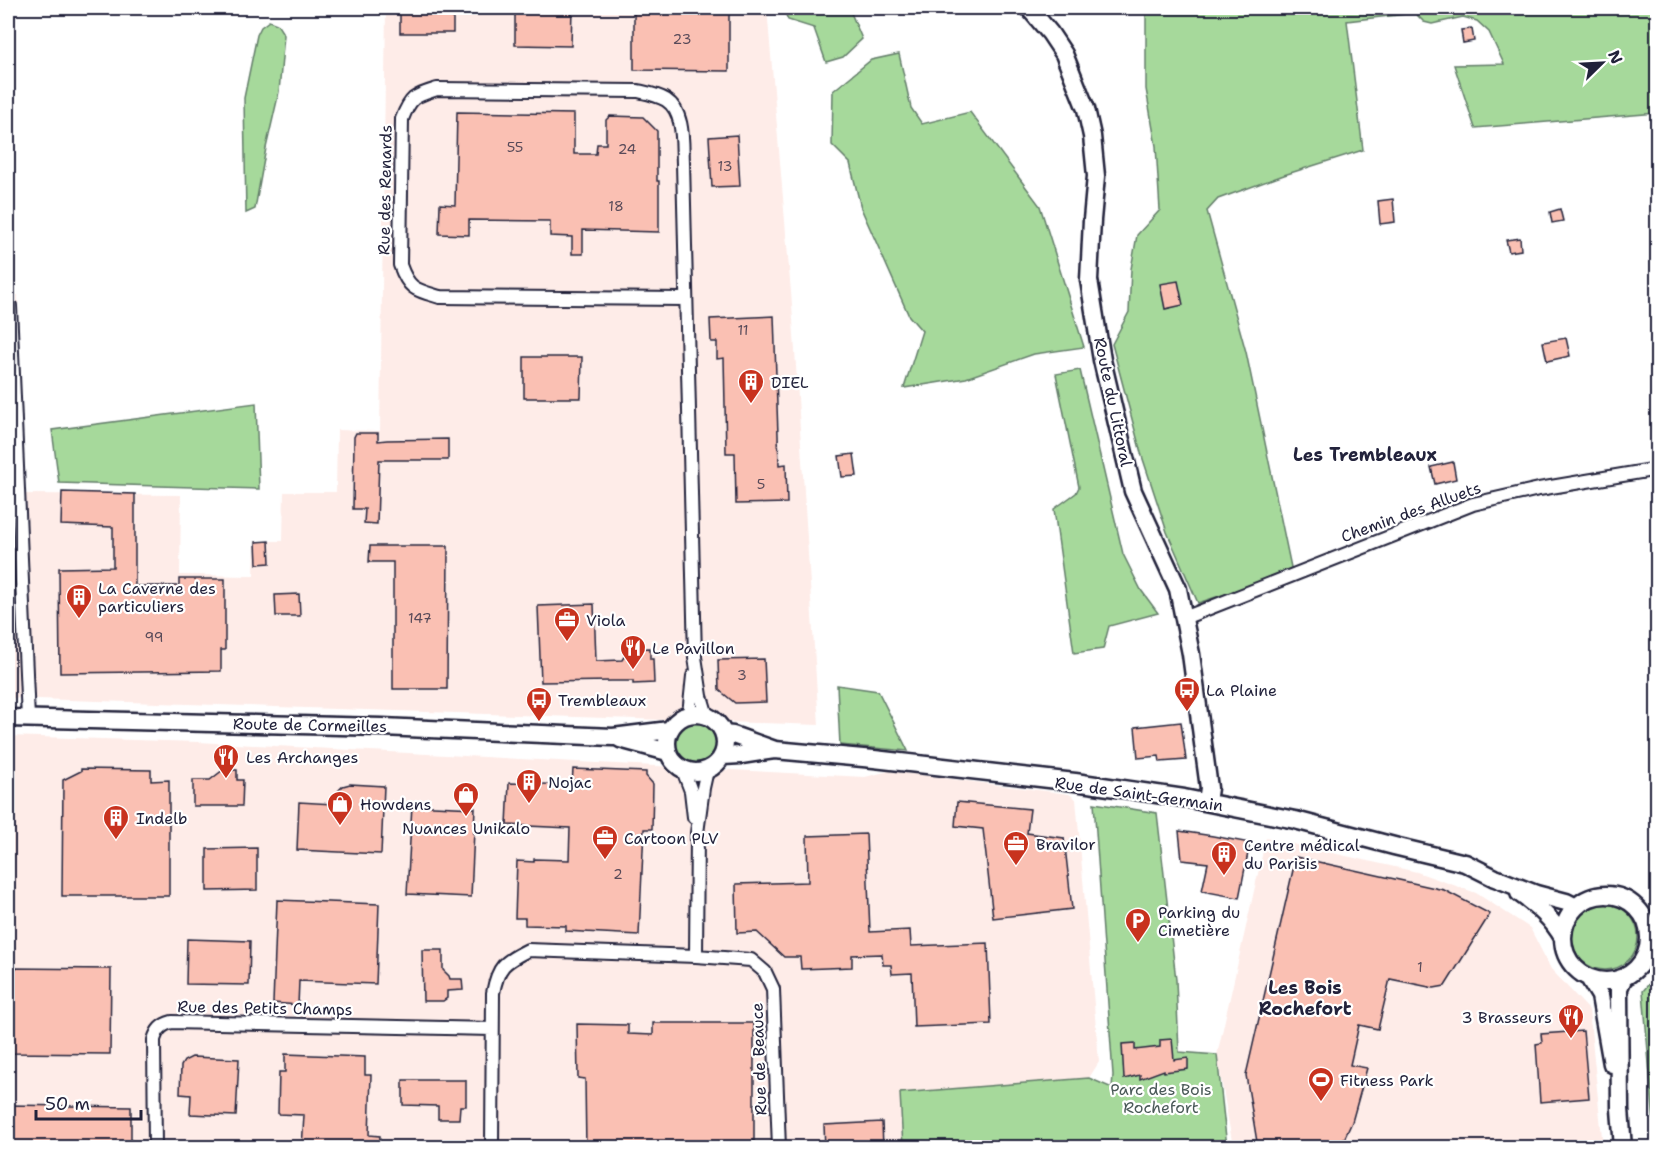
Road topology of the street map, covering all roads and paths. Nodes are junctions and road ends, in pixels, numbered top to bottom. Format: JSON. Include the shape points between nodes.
{"nodes":[{"id":1,"x":1029,"y":8,"type":"edge"},
{"id":2,"x":686,"y":299,"type":"junction"},
{"id":3,"x":10,"y":306,"type":"dead end"},
{"id":4,"x":1658,"y":469,"type":"edge"},
{"id":5,"x":1184,"y":618,"type":"junction"},
{"id":6,"x":695,"y":657,"type":"junction"},
{"id":7,"x":689,"y":714,"type":"junction"},
{"id":8,"x":707,"y":716,"type":"junction"},
{"id":9,"x":8,"y":717,"type":"edge"},
{"id":10,"x":28,"y":718,"type":"junction"},
{"id":11,"x":669,"y":730,"type":"junction"},
{"id":12,"x":724,"y":734,"type":"junction"},
{"id":13,"x":613,"y":737,"type":"junction"},
{"id":14,"x":775,"y":750,"type":"junction"},
{"id":15,"x":668,"y":752,"type":"junction"},
{"id":16,"x":723,"y":756,"type":"junction"},
{"id":17,"x":683,"y":770,"type":"junction"},
{"id":18,"x":707,"y":770,"type":"junction"},
{"id":19,"x":1207,"y":802,"type":"junction"},
{"id":20,"x":697,"y":833,"type":"junction"},
{"id":21,"x":1495,"y":878,"type":"junction"},
{"id":22,"x":1576,"y":907,"type":"junction"},
{"id":23,"x":1651,"y":917,"type":"edge"},
{"id":24,"x":1563,"y":938,"type":"junction"},
{"id":25,"x":1658,"y":946,"type":"edge"},
{"id":26,"x":696,"y":956,"type":"junction"},
{"id":27,"x":1644,"y":959,"type":"junction"},
{"id":28,"x":1624,"y":977,"type":"junction"},
{"id":29,"x":1589,"y":978,"type":"junction"},
{"id":30,"x":492,"y":1029,"type":"junction"},
{"id":31,"x":1620,"y":1109,"type":"junction"},
{"id":32,"x":155,"y":1148,"type":"edge"},
{"id":33,"x":492,"y":1148,"type":"edge"},
{"id":34,"x":779,"y":1148,"type":"edge"},
{"id":35,"x":1623,"y":1148,"type":"edge"}],
"edges":[{"from":1,"to":5,"type":"main road","name":"Route du Littoral","via":[[1064,54],[1086,109],[1096,176],[1089,280],[1102,360],[1133,491],[1178,589]]},
{"from":2,"to":2,"type":"street","name":"Rue des Renards","via":[[440,297],[418,291],[406,281],[400,265],[402,119],[408,104],[416,96],[437,89],[638,92],[667,100],[681,128]]},
{"from":2,"to":6,"type":"street","name":"Rue des Renards"},
{"from":3,"to":10,"type":"street"},
{"from":4,"to":5,"type":"street","name":"Chemin des Alluets","via":[[1473,504]]},
{"from":5,"to":19,"type":"main road","name":"Route du Littoral","via":[[1209,788]]},
{"from":6,"to":7,"type":"street","name":"Rue des Renards"},
{"from":6,"to":8,"type":"street","name":"Rue des Renards"},
{"from":7,"to":8,"type":"main road"},
{"from":7,"to":11,"type":"main road"},
{"from":8,"to":12,"type":"main road","via":[[715,720]]},
{"from":9,"to":10,"type":"main road","name":"Route de Cormeilles"},
{"from":10,"to":13,"type":"main road","name":"Route de Cormeilles"},
{"from":11,"to":13,"type":"main road","name":"Route de Cormeilles"},
{"from":11,"to":15,"type":"main road"},
{"from":12,"to":14,"type":"main road","name":"Rue de Saint-Germain"},
{"from":12,"to":16,"type":"main road"},
{"from":13,"to":15,"type":"main road","name":"Route de Cormeilles"},
{"from":14,"to":16,"type":"main road","name":"Rue de Saint-Germain"},
{"from":14,"to":19,"type":"main road","name":"Rue de Saint-Germain","via":[[1074,782]]},
{"from":15,"to":17,"type":"main road"},
{"from":16,"to":18,"type":"main road"},
{"from":17,"to":18,"type":"main road"},
{"from":17,"to":20,"type":"street","via":[[691,791]]},
{"from":18,"to":20,"type":"street"},
{"from":19,"to":21,"type":"main road","name":"Rue de Saint-Germain","via":[[1465,863]]},
{"from":20,"to":26,"type":"street"},
{"from":21,"to":22,"type":"main road","name":"Rue de Saint-Germain"},
{"from":21,"to":24,"type":"main road","name":"Rue de Saint-Germain","via":[[1535,904]]},
{"from":22,"to":23,"type":"main road","via":[[1599,895],[1612,895]]},
{"from":22,"to":24,"type":"main road","via":[[1564,927]]},
{"from":23,"to":27,"type":"main road"},
{"from":24,"to":29,"type":"main road","via":[[1570,962]]},
{"from":25,"to":27,"type":"main road"},
{"from":26,"to":30,"type":"street","name":"Rue de Beauce","via":[[528,950],[509,960],[496,975]]},
{"from":26,"to":34,"type":"street","name":"Rue de Beauce","via":[[751,960],[765,972],[772,989]]},
{"from":27,"to":28,"type":"main road"},
{"from":28,"to":29,"type":"main road","via":[[1613,981]]},
{"from":28,"to":31,"type":"main road","via":[[1619,988]]},
{"from":29,"to":31,"type":"main road","via":[[1600,996]]},
{"from":30,"to":32,"type":"street","name":"Rue des Petits Champs","via":[[165,1024],[157,1030],[154,1040]]},
{"from":30,"to":33,"type":"street","name":"Rue de Beauce"},
{"from":31,"to":35,"type":"main road"}]}
